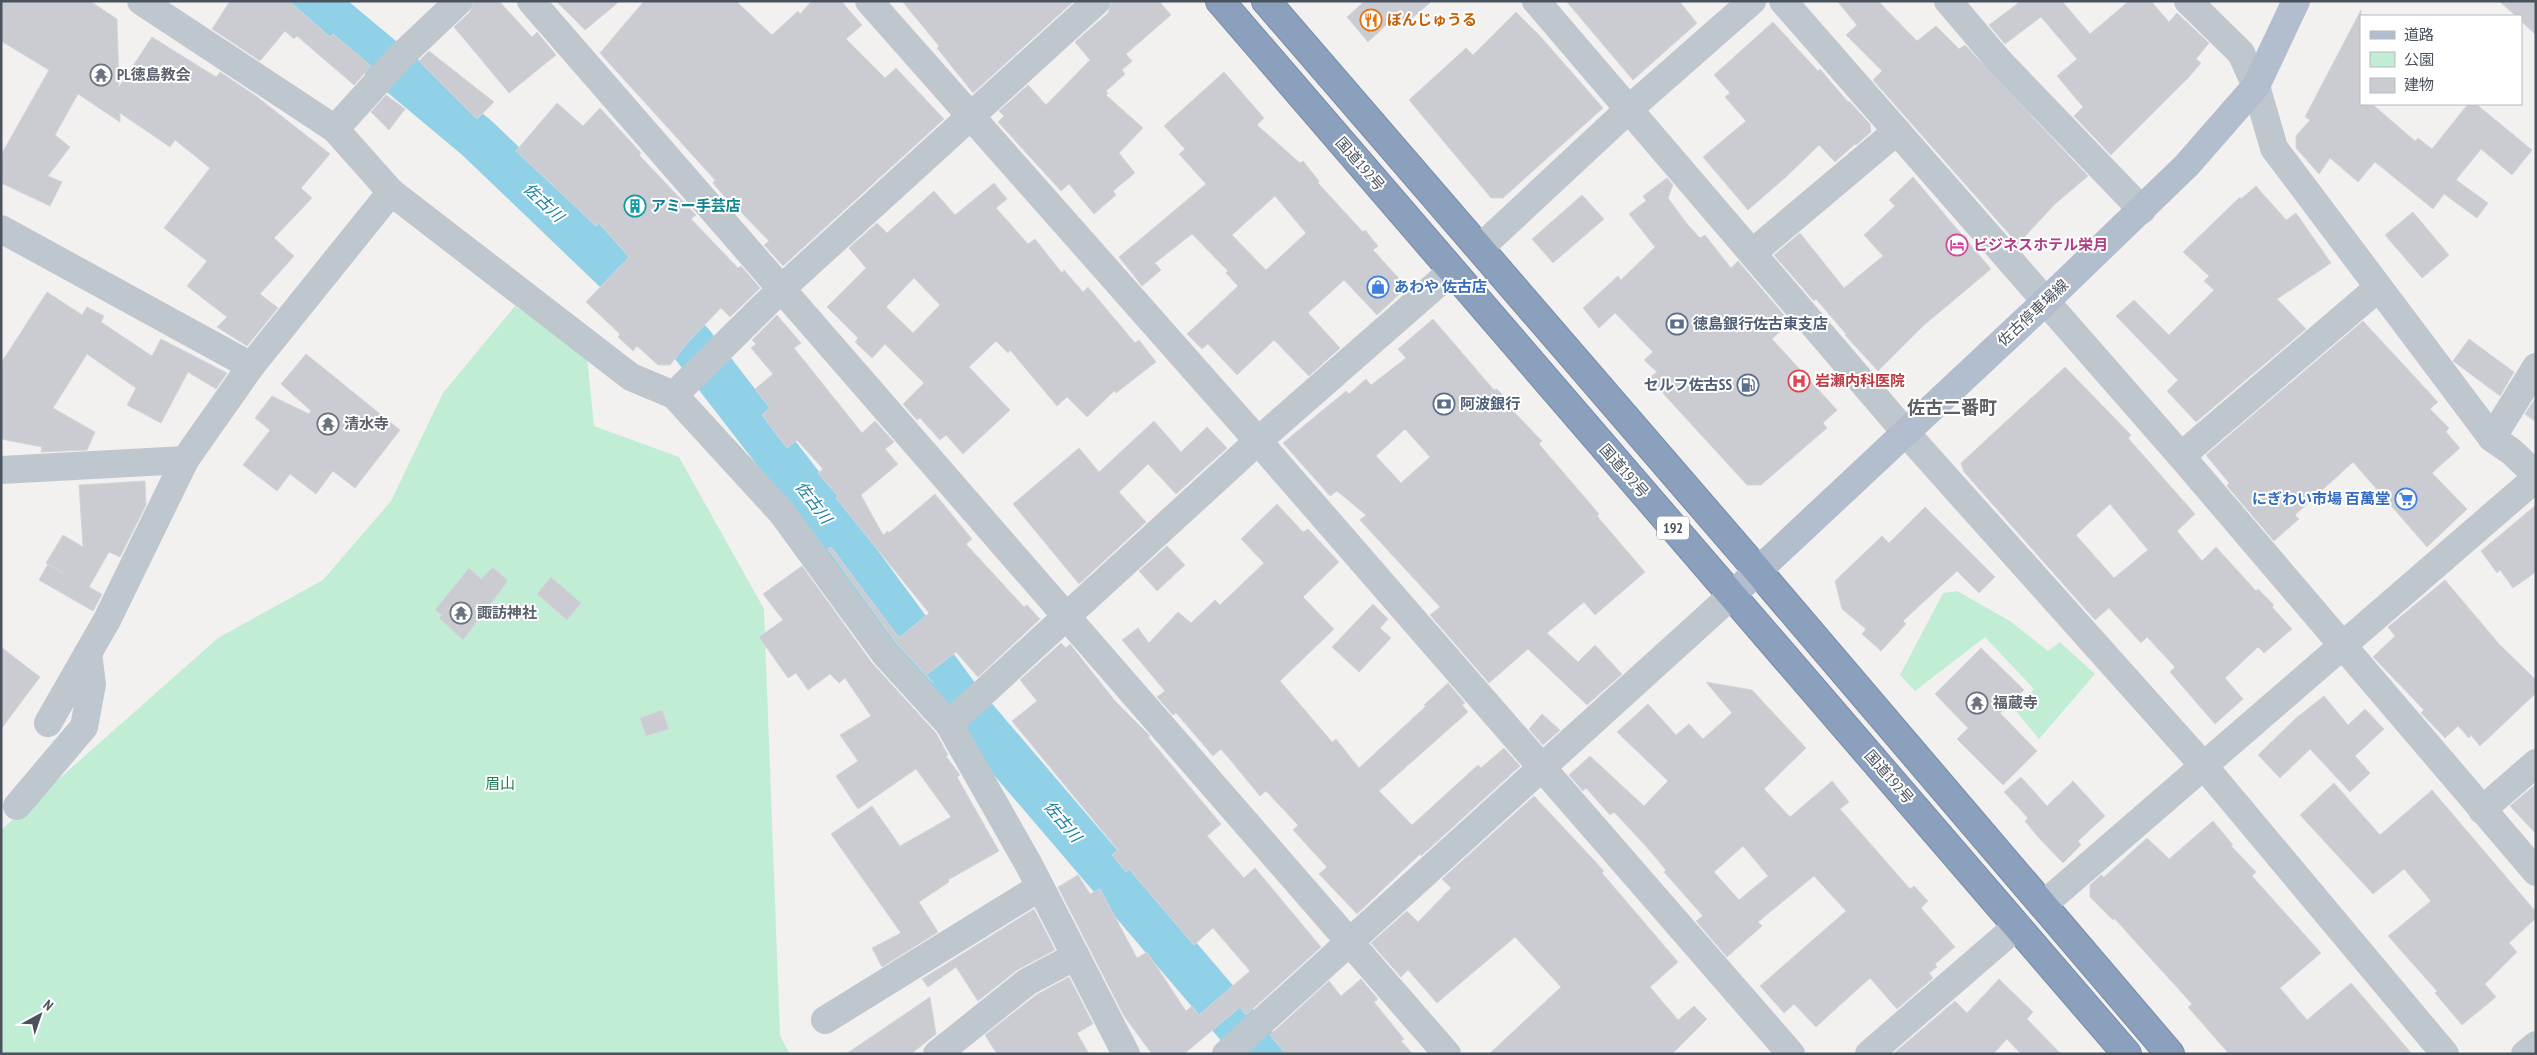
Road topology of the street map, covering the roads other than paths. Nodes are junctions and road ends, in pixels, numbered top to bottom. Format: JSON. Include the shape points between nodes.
{"nodes":[{"id":1,"x":141,"y":1,"type":"edge"},
{"id":2,"x":459,"y":1,"type":"edge"},
{"id":3,"x":531,"y":1,"type":"edge"},
{"id":4,"x":869,"y":1,"type":"edge"},
{"id":5,"x":1097,"y":1,"type":"edge"},
{"id":6,"x":1220,"y":1,"type":"edge"},
{"id":7,"x":1266,"y":1,"type":"edge"},
{"id":8,"x":1536,"y":1,"type":"edge"},
{"id":9,"x":1752,"y":1,"type":"edge"},
{"id":10,"x":1783,"y":1,"type":"edge"},
{"id":11,"x":1948,"y":1,"type":"edge"},
{"id":12,"x":2188,"y":1,"type":"edge"},
{"id":13,"x":2296,"y":1,"type":"edge"},
{"id":14,"x":2256,"y":86,"type":"junction"},
{"id":15,"x":1628,"y":110,"type":"junction"},
{"id":16,"x":970,"y":116,"type":"junction"},
{"id":17,"x":335,"y":129,"type":"junction"},
{"id":18,"x":1897,"y":131,"type":"junction"},
{"id":19,"x":391,"y":192,"type":"junction"},
{"id":20,"x":2142,"y":210,"type":"junction"},
{"id":21,"x":1,"y":228,"type":"edge"},
{"id":22,"x":1480,"y":248,"type":"junction"},
{"id":23,"x":1752,"y":253,"type":"junction"},
{"id":24,"x":1452,"y":271,"type":"junction"},
{"id":25,"x":2378,"y":288,"type":"junction"},
{"id":26,"x":781,"y":289,"type":"junction"},
{"id":27,"x":2045,"y":302,"type":"junction"},
{"id":28,"x":251,"y":366,"type":"junction"},
{"id":29,"x":2536,"y":367,"type":"edge"},
{"id":30,"x":684,"y":385,"type":"junction"},
{"id":31,"x":1906,"y":433,"type":"junction"},
{"id":32,"x":2492,"y":438,"type":"junction"},
{"id":33,"x":1258,"y":441,"type":"junction"},
{"id":34,"x":2181,"y":456,"type":"junction"},
{"id":35,"x":185,"y":460,"type":"junction"},
{"id":36,"x":1,"y":470,"type":"edge"},
{"id":37,"x":2536,"y":477,"type":"edge"},
{"id":38,"x":1758,"y":571,"type":"junction"},
{"id":39,"x":1732,"y":595,"type":"junction"},
{"id":40,"x":1065,"y":616,"type":"junction"},
{"id":41,"x":2342,"y":645,"type":"junction"},
{"id":42,"x":88,"y":653,"type":"junction"},
{"id":43,"x":956,"y":718,"type":"junction"},
{"id":44,"x":48,"y":723,"type":"dead end"},
{"id":45,"x":2536,"y":763,"type":"edge"},
{"id":46,"x":2203,"y":766,"type":"junction"},
{"id":47,"x":1542,"y":769,"type":"junction"},
{"id":48,"x":17,"y":806,"type":"dead end"},
{"id":49,"x":2482,"y":810,"type":"junction"},
{"id":50,"x":2536,"y":872,"type":"edge"},
{"id":51,"x":1040,"y":886,"type":"junction"},
{"id":52,"x":2044,"y":904,"type":"junction"},
{"id":53,"x":2017,"y":926,"type":"junction"},
{"id":54,"x":1349,"y":941,"type":"junction"},
{"id":55,"x":1076,"y":956,"type":"junction"},
{"id":56,"x":824,"y":1020,"type":"dead end"},
{"id":57,"x":2536,"y":1045,"type":"edge"},
{"id":58,"x":1230,"y":1050,"type":"edge"},
{"id":59,"x":937,"y":1054,"type":"edge"},
{"id":60,"x":1126,"y":1054,"type":"edge"},
{"id":61,"x":1447,"y":1054,"type":"edge"},
{"id":62,"x":1791,"y":1054,"type":"edge"},
{"id":63,"x":1869,"y":1054,"type":"edge"},
{"id":64,"x":2127,"y":1054,"type":"edge"},
{"id":65,"x":2170,"y":1054,"type":"edge"},
{"id":66,"x":2444,"y":1054,"type":"edge"},
{"id":67,"x":2525,"y":1054,"type":"edge"}],
"edges":[{"from":1,"to":17,"type":"street"},
{"from":2,"to":17,"type":"street","via":[[394,64]]},
{"from":3,"to":26,"type":"street"},
{"from":4,"to":16,"type":"street"},
{"from":5,"to":16,"type":"street"},
{"from":6,"to":24,"type":"highway","name":"国道192号","number":"192"},
{"from":7,"to":22,"type":"highway","number":"192"},
{"from":8,"to":15,"type":"street"},
{"from":9,"to":15,"type":"street"},
{"from":10,"to":18,"type":"street"},
{"from":11,"to":20,"type":"street","via":[[1999,61]]},
{"from":12,"to":14,"type":"street","via":[[2240,53]]},
{"from":13,"to":14,"type":"main road","name":"佐古停車場線"},
{"from":14,"to":20,"type":"main road","name":"佐古停車場線","via":[[2187,165]]},
{"from":14,"to":25,"type":"street","via":[[2274,148]]},
{"from":15,"to":22,"type":"street"},
{"from":15,"to":23,"type":"street"},
{"from":16,"to":26,"type":"street"},
{"from":16,"to":33,"type":"street"},
{"from":17,"to":19,"type":"street"},
{"from":18,"to":23,"type":"street"},
{"from":18,"to":27,"type":"street"},
{"from":19,"to":28,"type":"street"},
{"from":19,"to":30,"type":"street","via":[[631,377]]},
{"from":20,"to":27,"type":"main road","name":"佐古停車場線"},
{"from":21,"to":28,"type":"street"},
{"from":22,"to":38,"type":"highway","number":"192"},
{"from":23,"to":31,"type":"street"},
{"from":24,"to":33,"type":"street"},
{"from":24,"to":39,"type":"highway","name":"国道192号","number":"192"},
{"from":25,"to":32,"type":"street"},
{"from":25,"to":34,"type":"street"},
{"from":26,"to":30,"type":"street"},
{"from":26,"to":40,"type":"street"},
{"from":27,"to":31,"type":"main road","name":"佐古停車場線"},
{"from":27,"to":34,"type":"street"},
{"from":28,"to":35,"type":"street"},
{"from":29,"to":32,"type":"street"},
{"from":30,"to":43,"type":"street","via":[[885,654]]},
{"from":31,"to":38,"type":"main road","name":"佐古停車場線"},
{"from":31,"to":46,"type":"street"},
{"from":32,"to":37,"type":"street","via":[[2512,452]]},
{"from":33,"to":40,"type":"street"},
{"from":33,"to":47,"type":"street"},
{"from":34,"to":41,"type":"street"},
{"from":35,"to":36,"type":"street"},
{"from":35,"to":42,"type":"street"},
{"from":37,"to":41,"type":"street"},
{"from":38,"to":39,"type":"main road","name":"佐古停車場線"},
{"from":38,"to":52,"type":"highway","number":"192"},
{"from":39,"to":47,"type":"street"},
{"from":39,"to":53,"type":"highway","name":"国道192号","number":"192"},
{"from":40,"to":43,"type":"street"},
{"from":40,"to":54,"type":"street"},
{"from":41,"to":46,"type":"street"},
{"from":41,"to":49,"type":"street"},
{"from":42,"to":44,"type":"street"},
{"from":42,"to":48,"type":"street","via":[[92,684],[84,727]]},
{"from":43,"to":51,"type":"street"},
{"from":45,"to":49,"type":"street"},
{"from":46,"to":52,"type":"street"},
{"from":46,"to":66,"type":"street"},
{"from":47,"to":54,"type":"street"},
{"from":47,"to":62,"type":"street"},
{"from":49,"to":50,"type":"street"},
{"from":51,"to":55,"type":"street"},
{"from":51,"to":56,"type":"street"},
{"from":52,"to":65,"type":"highway","number":"192"},
{"from":53,"to":63,"type":"street"},
{"from":53,"to":64,"type":"highway","name":"国道192号","number":"192"},
{"from":54,"to":58,"type":"street"},
{"from":54,"to":61,"type":"street"},
{"from":55,"to":59,"type":"street","via":[[1026,982]]},
{"from":55,"to":60,"type":"street"},
{"from":57,"to":67,"type":"street"}]}
